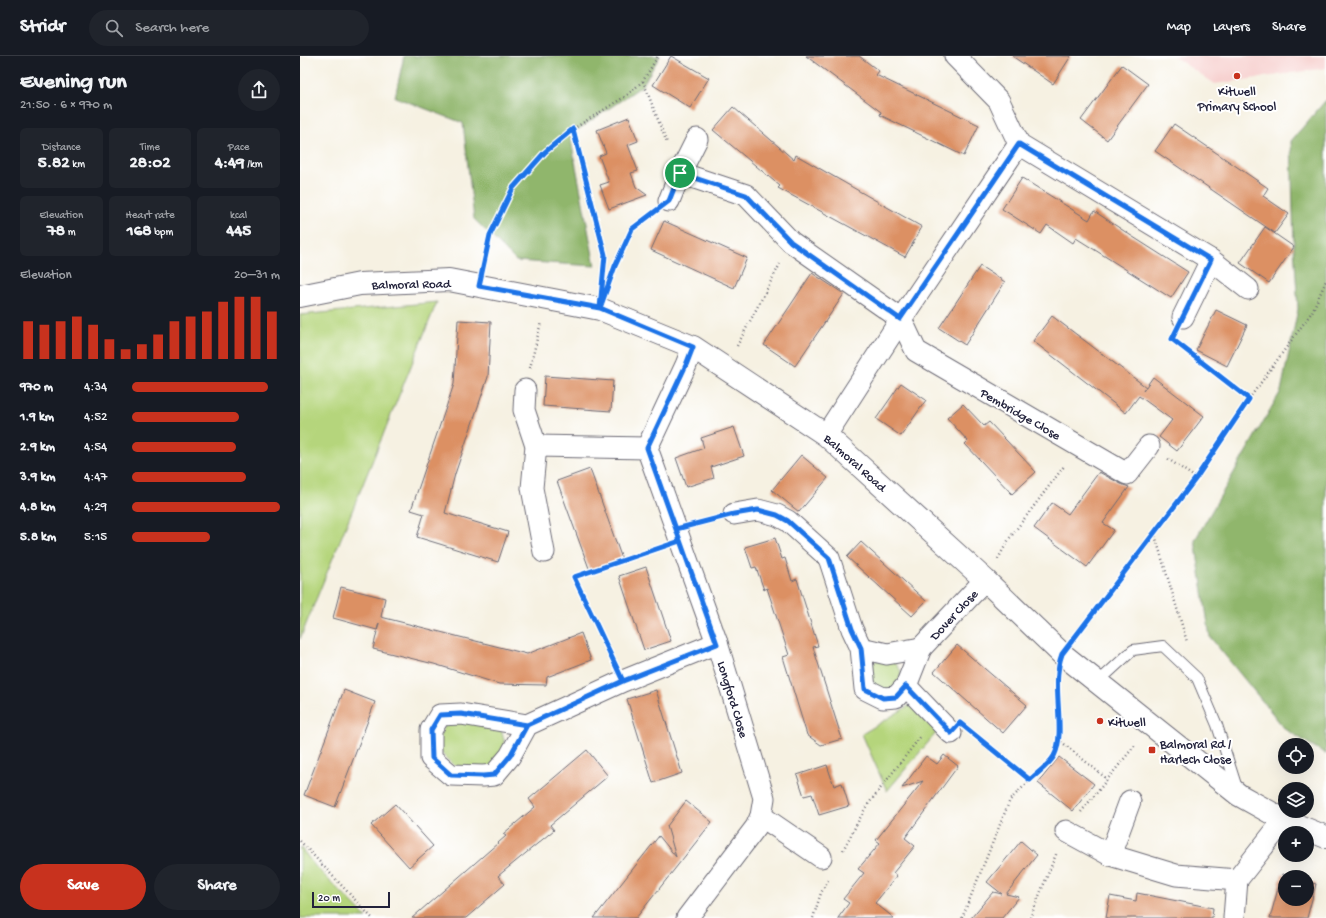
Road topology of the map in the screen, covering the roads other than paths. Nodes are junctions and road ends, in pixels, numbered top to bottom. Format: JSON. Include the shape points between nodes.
{"nodes":[{"id":1,"x":955,"y":56,"type":"edge"},
{"id":2,"x":697,"y":139,"type":"dead end"},
{"id":3,"x":1019,"y":144,"type":"junction"},
{"id":4,"x":680,"y":173,"type":"junction"},
{"id":5,"x":669,"y":201,"type":"road end"},
{"id":6,"x":1211,"y":260,"type":"junction"},
{"id":7,"x":1248,"y":290,"type":"dead end"},
{"id":8,"x":300,"y":296,"type":"edge"},
{"id":9,"x":1183,"y":317,"type":"road end"},
{"id":10,"x":900,"y":319,"type":"junction"},
{"id":11,"x":693,"y":347,"type":"junction"},
{"id":12,"x":525,"y":390,"type":"road end"},
{"id":13,"x":826,"y":435,"type":"junction"},
{"id":14,"x":536,"y":446,"type":"junction"},
{"id":15,"x":1149,"y":446,"type":"road end"},
{"id":16,"x":647,"y":448,"type":"junction"},
{"id":17,"x":734,"y":514,"type":"road end"},
{"id":18,"x":544,"y":552,"type":"dead end"},
{"id":19,"x":985,"y":580,"type":"junction"},
{"id":20,"x":717,"y":644,"type":"junction"},
{"id":21,"x":861,"y":648,"type":"junction"},
{"id":22,"x":921,"y":648,"type":"junction"},
{"id":23,"x":1096,"y":683,"type":"junction"},
{"id":24,"x":906,"y":686,"type":"junction"},
{"id":25,"x":527,"y":725,"type":"dead end"},
{"id":26,"x":951,"y":733,"type":"road end"},
{"id":27,"x":1239,"y":795,"type":"junction"},
{"id":28,"x":1130,"y":801,"type":"dead end"},
{"id":29,"x":761,"y":816,"type":"junction"},
{"id":30,"x":1284,"y":820,"type":"junction"},
{"id":31,"x":1066,"y":831,"type":"road end"},
{"id":32,"x":1326,"y":837,"type":"edge"},
{"id":33,"x":1110,"y":855,"type":"junction"},
{"id":34,"x":826,"y":865,"type":"road end"},
{"id":35,"x":1238,"y":880,"type":"junction"},
{"id":36,"x":687,"y":918,"type":"edge"},
{"id":37,"x":1234,"y":918,"type":"edge"}],
"edges":[{"from":1,"to":3,"type":"street","via":[[999,100]]},
{"from":2,"to":4,"type":"street"},
{"from":3,"to":6,"type":"street"},
{"from":3,"to":10,"type":"street"},
{"from":4,"to":5,"type":"street"},
{"from":4,"to":10,"type":"street","name":"Pembridge Close","via":[[746,195],[791,242]]},
{"from":6,"to":7,"type":"street"},
{"from":6,"to":9,"type":"street"},
{"from":8,"to":11,"type":"street","name":"Balmoral Road","via":[[360,284],[449,280],[600,308]]},
{"from":10,"to":13,"type":"street"},
{"from":10,"to":15,"type":"street","name":"Pembridge Close","via":[[916,351],[1127,474]]},
{"from":11,"to":13,"type":"street","name":"Balmoral Road"},
{"from":11,"to":16,"type":"street"},
{"from":12,"to":14,"type":"street","via":[[524,410]]},
{"from":13,"to":19,"type":"street","name":"Balmoral Road"},
{"from":14,"to":16,"type":"street"},
{"from":14,"to":18,"type":"street","via":[[532,488]]},
{"from":16,"to":20,"type":"street","name":"Longford Close"},
{"from":17,"to":21,"type":"street","via":[[758,510],[777,515],[788,521],[829,558],[852,629]]},
{"from":19,"to":22,"type":"street","name":"Dover Close"},
{"from":19,"to":23,"type":"street","name":"Balmoral Road"},
{"from":20,"to":25,"type":"street","via":[[623,681]]},
{"from":20,"to":29,"type":"street","name":"Longford Close","via":[[764,798]]},
{"from":21,"to":22,"type":"street","name":"Dover Close","via":[[887,654]]},
{"from":21,"to":24,"type":"street","via":[[865,689],[883,698],[896,697]]},
{"from":22,"to":24,"type":"street","name":"Dover Close"},
{"from":23,"to":27,"type":"street","name":"Balmoral Road"},
{"from":23,"to":27,"type":"lane","via":[[1133,650],[1163,646],[1198,678],[1217,725]]},
{"from":24,"to":26,"type":"street"},
{"from":27,"to":30,"type":"street","name":"Balmoral Road"},
{"from":28,"to":33,"type":"street"},
{"from":29,"to":34,"type":"street"},
{"from":29,"to":36,"type":"street","name":"Longford Close","via":[[756,827]]},
{"from":30,"to":32,"type":"street","name":"Balmoral Road"},
{"from":30,"to":35,"type":"street"},
{"from":31,"to":33,"type":"street"},
{"from":33,"to":35,"type":"street","via":[[1176,875]]},
{"from":35,"to":37,"type":"street"}]}
